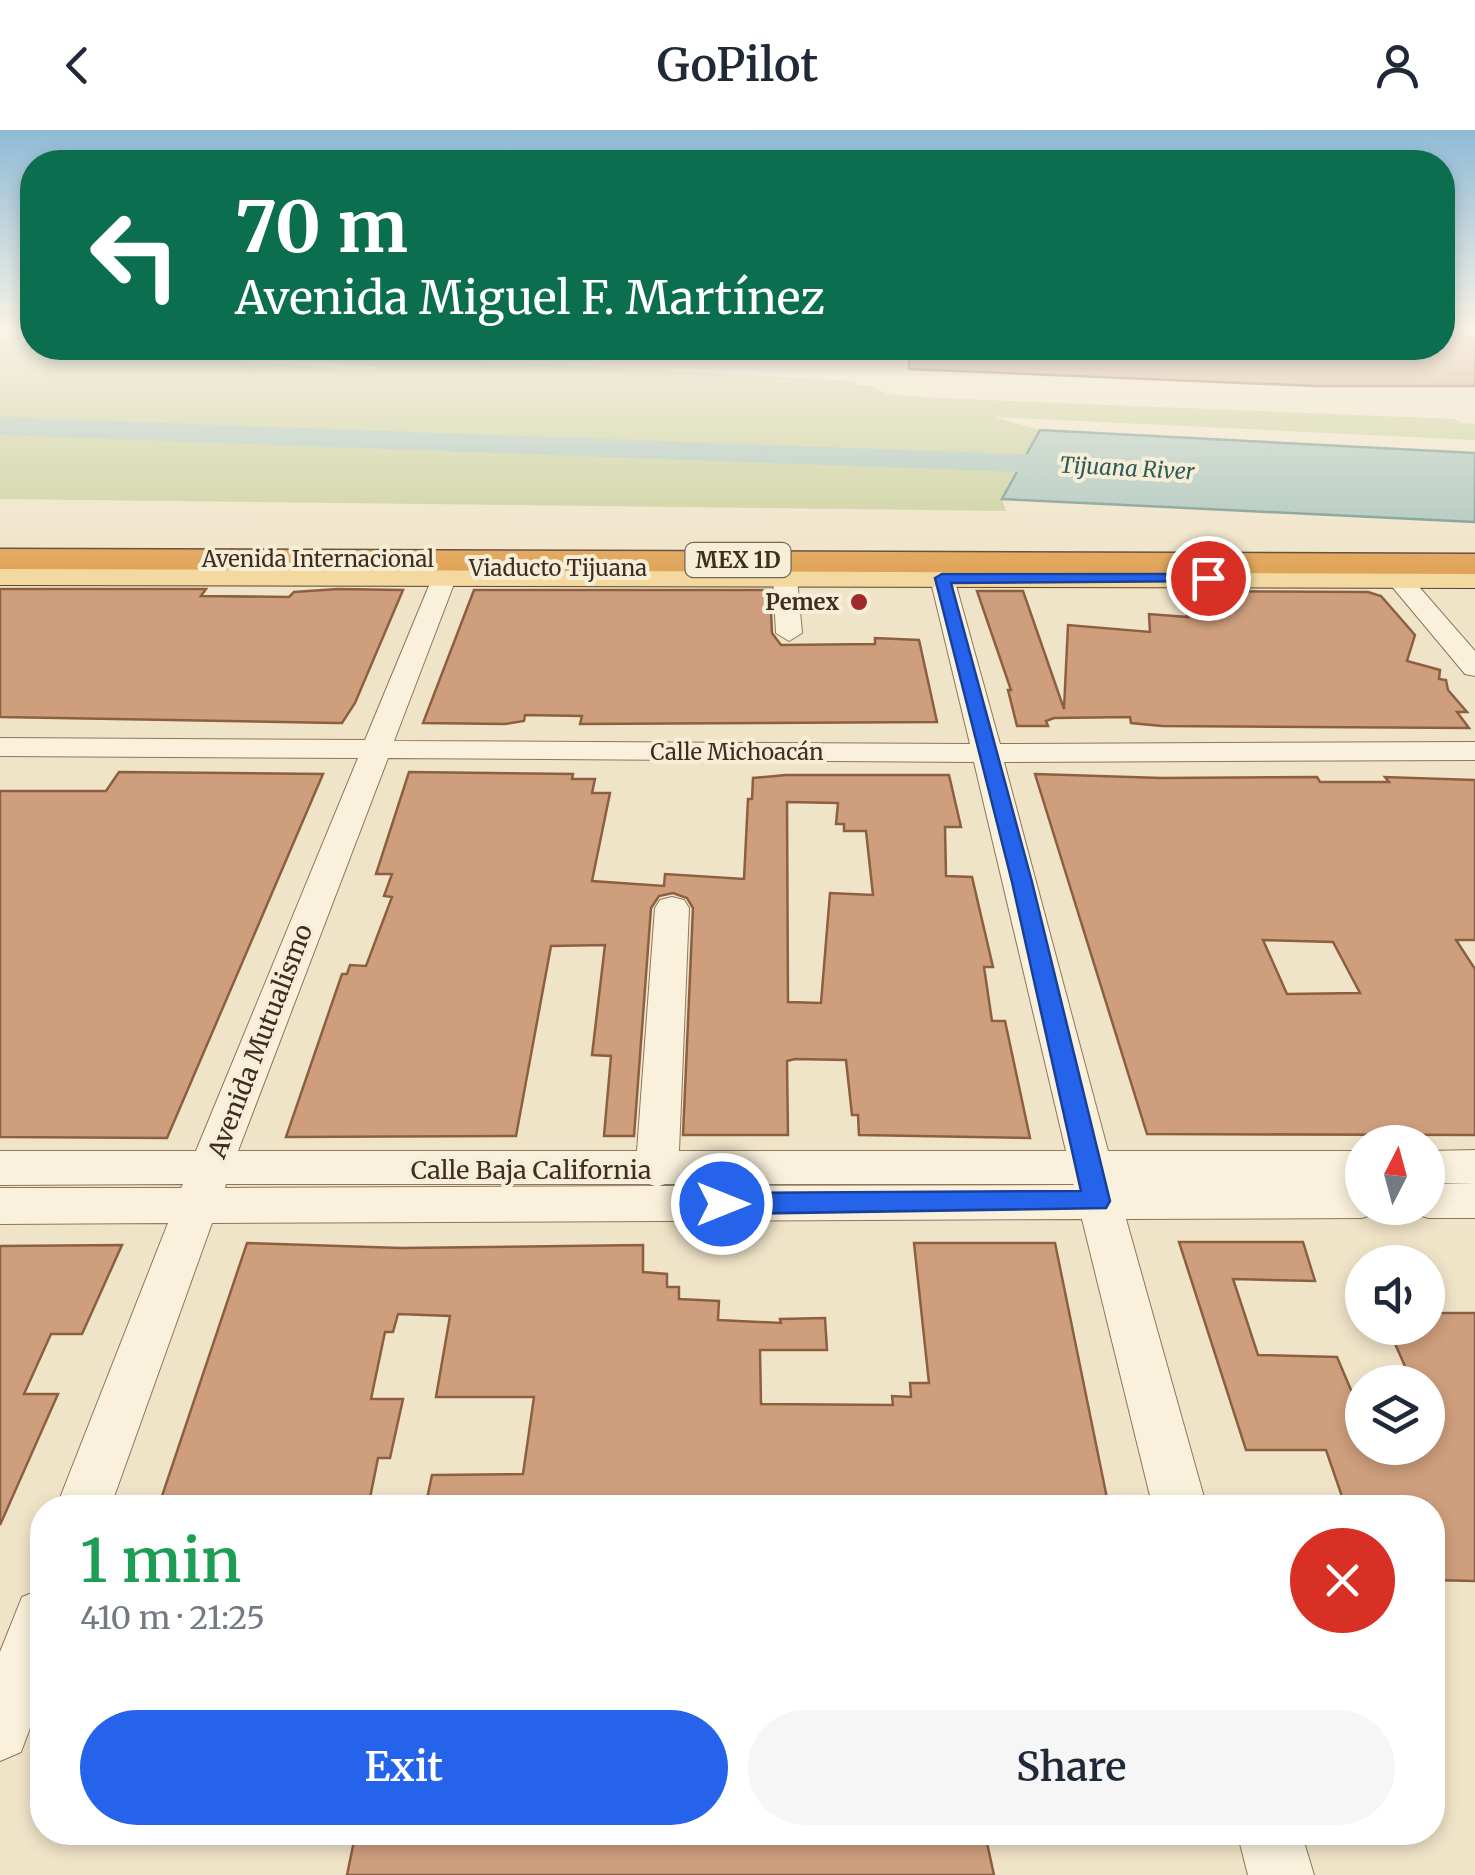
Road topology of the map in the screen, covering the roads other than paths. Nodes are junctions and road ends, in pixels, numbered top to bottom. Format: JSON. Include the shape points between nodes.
{"nodes":[{"id":1,"x":0,"y":567,"type":"edge"},
{"id":2,"x":1475,"y":571,"type":"edge"},
{"id":3,"x":445,"y":576,"type":"junction"},
{"id":4,"x":785,"y":578,"type":"junction"},
{"id":5,"x":942,"y":578,"type":"junction"},
{"id":6,"x":1398,"y":578,"type":"junction"},
{"id":7,"x":788,"y":633,"type":"dead end"},
{"id":8,"x":1475,"y":668,"type":"edge"},
{"id":9,"x":0,"y":747,"type":"edge"},
{"id":10,"x":374,"y":749,"type":"junction"},
{"id":11,"x":1475,"y":752,"type":"edge"},
{"id":12,"x":988,"y":753,"type":"junction"},
{"id":13,"x":672,"y":908,"type":"dead end"},
{"id":14,"x":1475,"y":1166,"type":"edge"},
{"id":15,"x":1445,"y":1167,"type":"edge"},
{"id":16,"x":0,"y":1168,"type":"edge"},
{"id":17,"x":1345,"y":1168,"type":"edge"},
{"id":18,"x":657,"y":1170,"type":"junction"},
{"id":19,"x":1093,"y":1184,"type":"junction"},
{"id":20,"x":204,"y":1187,"type":"junction"},
{"id":21,"x":1345,"y":1200,"type":"edge"},
{"id":22,"x":1445,"y":1201,"type":"edge"},
{"id":23,"x":1475,"y":1201,"type":"edge"},
{"id":24,"x":0,"y":1206,"type":"edge"},
{"id":25,"x":89,"y":1495,"type":"edge"},
{"id":26,"x":1177,"y":1495,"type":"edge"},
{"id":27,"x":30,"y":1650,"type":"edge"},
{"id":28,"x":0,"y":1731,"type":"edge"},
{"id":29,"x":1273,"y":1845,"type":"edge"},
{"id":30,"x":1281,"y":1875,"type":"edge"}],
"edges":[{"from":1,"to":2,"type":"highway","name":"Avenida Internacional","number":"MEX 1D"},
{"from":1,"to":3,"type":"main road","name":"Avenida Internacional"},
{"from":2,"to":6,"type":"main road","name":"Avenida Internacional"},
{"from":3,"to":4,"type":"main road","name":"Avenida Internacional"},
{"from":3,"to":10,"type":"street","name":"Avenida Mutualismo"},
{"from":4,"to":5,"type":"main road","name":"Avenida Internacional"},
{"from":4,"to":7,"type":"street"},
{"from":5,"to":6,"type":"main road","name":"Avenida Internacional"},
{"from":5,"to":12,"type":"street"},
{"from":6,"to":8,"type":"street"},
{"from":9,"to":10,"type":"street","name":"Calle Michoacán"},
{"from":10,"to":12,"type":"street","name":"Calle Michoacán"},
{"from":10,"to":20,"type":"street","name":"Avenida Mutualismo"},
{"from":11,"to":12,"type":"street","name":"Calle Michoacán"},
{"from":12,"to":19,"type":"street"},
{"from":13,"to":18,"type":"street"},
{"from":14,"to":15,"type":"street"},
{"from":16,"to":20,"type":"street","name":"Calle Baja California"},
{"from":17,"to":19,"type":"street","name":"Calle Baja California"},
{"from":18,"to":19,"type":"street","name":"Calle Baja California"},
{"from":18,"to":20,"type":"street","name":"Calle Baja California"},
{"from":19,"to":20,"type":"street","name":"Calle Baja California"},
{"from":19,"to":21,"type":"street","name":"Calle Baja California"},
{"from":19,"to":26,"type":"street"},
{"from":20,"to":24,"type":"street","name":"Calle Baja California"},
{"from":20,"to":25,"type":"street","name":"Avenida Mutualismo"},
{"from":22,"to":23,"type":"street"},
{"from":27,"to":28,"type":"street"},
{"from":29,"to":30,"type":"street"}]}
